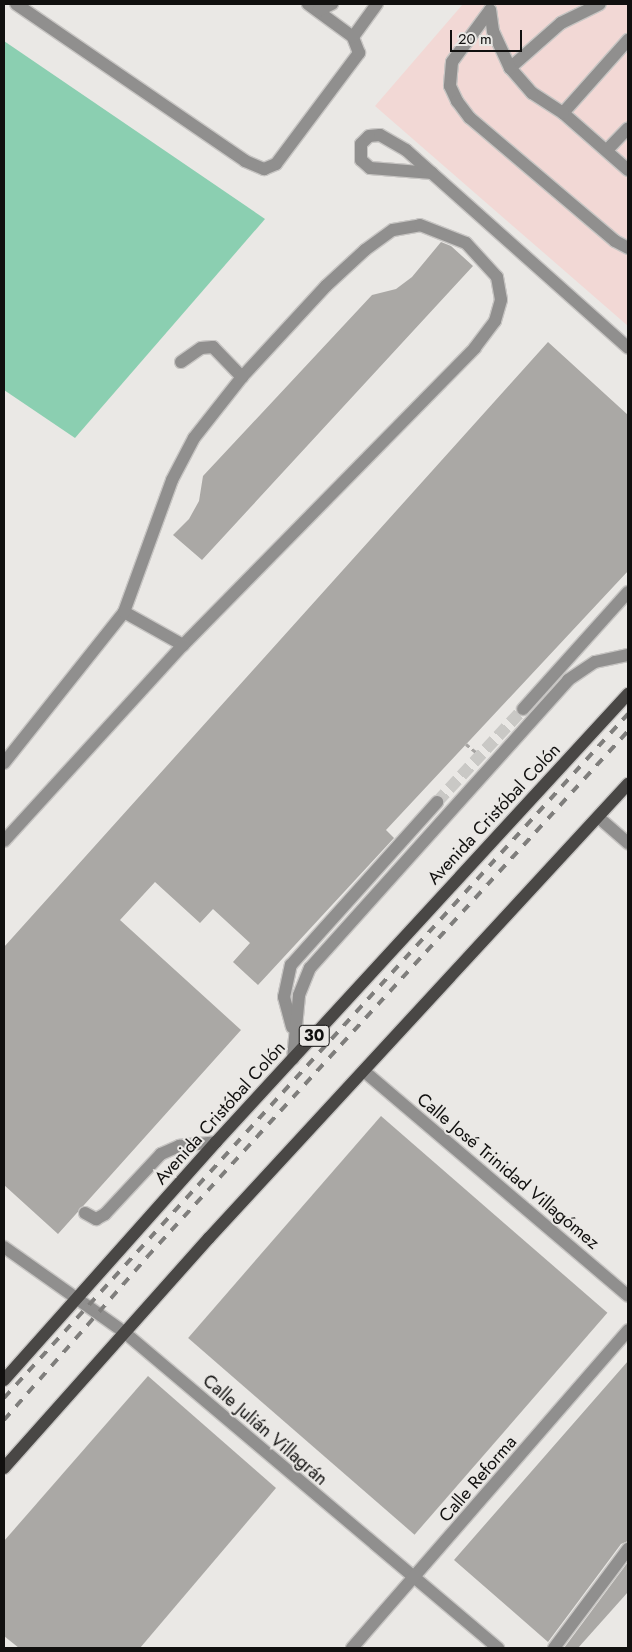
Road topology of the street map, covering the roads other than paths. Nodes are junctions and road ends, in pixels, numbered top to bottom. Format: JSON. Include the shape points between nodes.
{"nodes":[{"id":1,"x":16,"y":4,"type":"edge"},
{"id":2,"x":332,"y":4,"type":"edge"},
{"id":3,"x":377,"y":4,"type":"edge"},
{"id":4,"x":600,"y":4,"type":"edge"},
{"id":5,"x":313,"y":7,"type":"edge"},
{"id":6,"x":492,"y":7,"type":"edge"},
{"id":7,"x":353,"y":37,"type":"junction"},
{"id":8,"x":628,"y":40,"type":"edge"},
{"id":9,"x":510,"y":68,"type":"junction"},
{"id":10,"x":563,"y":113,"type":"junction"},
{"id":11,"x":628,"y":128,"type":"edge"},
{"id":12,"x":607,"y":150,"type":"junction"},
{"id":13,"x":628,"y":170,"type":"edge"},
{"id":14,"x":432,"y":174,"type":"junction"},
{"id":15,"x":628,"y":248,"type":"edge"},
{"id":16,"x":628,"y":348,"type":"edge"},
{"id":17,"x":181,"y":362,"type":"dead end"},
{"id":18,"x":242,"y":377,"type":"junction"},
{"id":19,"x":628,"y":592,"type":"edge"},
{"id":20,"x":124,"y":612,"type":"junction"},
{"id":21,"x":183,"y":645,"type":"junction"},
{"id":22,"x":628,"y":655,"type":"edge"},
{"id":23,"x":628,"y":694,"type":"edge"},
{"id":24,"x":522,"y":708,"type":"tunnel mouth"},
{"id":25,"x":4,"y":764,"type":"edge"},
{"id":26,"x":628,"y":784,"type":"edge"},
{"id":27,"x":437,"y":802,"type":"tunnel mouth"},
{"id":28,"x":598,"y":817,"type":"junction"},
{"id":29,"x":4,"y":841,"type":"edge"},
{"id":30,"x":628,"y":843,"type":"edge"},
{"id":31,"x":293,"y":1032,"type":"junction"},
{"id":32,"x":293,"y":1058,"type":"junction"},
{"id":33,"x":365,"y":1072,"type":"junction"},
{"id":34,"x":216,"y":1142,"type":"junction"},
{"id":35,"x":85,"y":1213,"type":"dead end"},
{"id":36,"x":4,"y":1247,"type":"edge"},
{"id":37,"x":628,"y":1296,"type":"edge"},
{"id":38,"x":77,"y":1297,"type":"junction"},
{"id":39,"x":628,"y":1330,"type":"edge"},
{"id":40,"x":124,"y":1332,"type":"junction"},
{"id":41,"x":4,"y":1380,"type":"edge"},
{"id":42,"x":4,"y":1468,"type":"edge"},
{"id":43,"x":628,"y":1549,"type":"edge"},
{"id":44,"x":414,"y":1580,"type":"junction"},
{"id":45,"x":352,"y":1648,"type":"edge"},
{"id":46,"x":498,"y":1648,"type":"edge"},
{"id":47,"x":554,"y":1648,"type":"edge"}],
"edges":[{"from":1,"to":7,"type":"street","via":[[245,161],[264,169],[276,164],[359,53]]},
{"from":2,"to":5,"type":"street"},
{"from":3,"to":7,"type":"street"},
{"from":4,"to":9,"type":"street","via":[[562,23]]},
{"from":5,"to":7,"type":"street"},
{"from":6,"to":9,"type":"street","via":[[493,31]]},
{"from":6,"to":15,"type":"street","via":[[452,62],[450,86],[457,101],[470,118],[615,241]]},
{"from":8,"to":10,"type":"street"},
{"from":9,"to":10,"type":"street","via":[[532,93]]},
{"from":10,"to":12,"type":"street"},
{"from":11,"to":12,"type":"street"},
{"from":12,"to":13,"type":"street"},
{"from":14,"to":14,"type":"street","via":[[388,138],[374,134],[361,144],[361,160],[370,168]]},
{"from":14,"to":16,"type":"street"},
{"from":17,"to":18,"type":"street","via":[[200,348],[213,348]]},
{"from":18,"to":20,"type":"street","via":[[194,438],[172,480]]},
{"from":18,"to":21,"type":"street","via":[[326,286],[365,250],[393,230],[420,225],[444,232],[466,243],[497,277],[501,300],[496,321],[475,348]]},
{"from":19,"to":24,"type":"street"},
{"from":20,"to":21,"type":"street"},
{"from":20,"to":25,"type":"street"},
{"from":21,"to":29,"type":"street"},
{"from":22,"to":31,"type":"street","via":[[595,662],[568,680],[310,968],[299,995]]},
{"from":23,"to":32,"type":"main road","name":"Avenida Cristóbal Colón","number":"30"},
{"from":26,"to":28,"type":"main road"},
{"from":27,"to":31,"type":"street","via":[[291,965],[284,998]]},
{"from":28,"to":30,"type":"street"},
{"from":28,"to":33,"type":"main road"},
{"from":31,"to":32,"type":"street"},
{"from":32,"to":34,"type":"main road","name":"Avenida Cristóbal Colón","number":"30"},
{"from":33,"to":37,"type":"street","name":"Calle José Trinidad Villagómez"},
{"from":33,"to":40,"type":"main road"},
{"from":34,"to":35,"type":"street","via":[[179,1146],[161,1154],[105,1214],[96,1219]]},
{"from":34,"to":38,"type":"main road","name":"Avenida Cristóbal Colón","number":"30"},
{"from":36,"to":38,"type":"street","name":"Calle Julián Villagrán"},
{"from":38,"to":40,"type":"street","name":"Calle Julián Villagrán"},
{"from":38,"to":41,"type":"main road","name":"Avenida Cristóbal Colón","number":"30"},
{"from":39,"to":44,"type":"street","name":"Calle Reforma"},
{"from":40,"to":42,"type":"main road"},
{"from":40,"to":44,"type":"street","name":"Calle Julián Villagrán"},
{"from":43,"to":47,"type":"street"},
{"from":44,"to":45,"type":"street","name":"Calle Reforma"},
{"from":44,"to":46,"type":"street","name":"Calle Julián Villagrán"}]}
